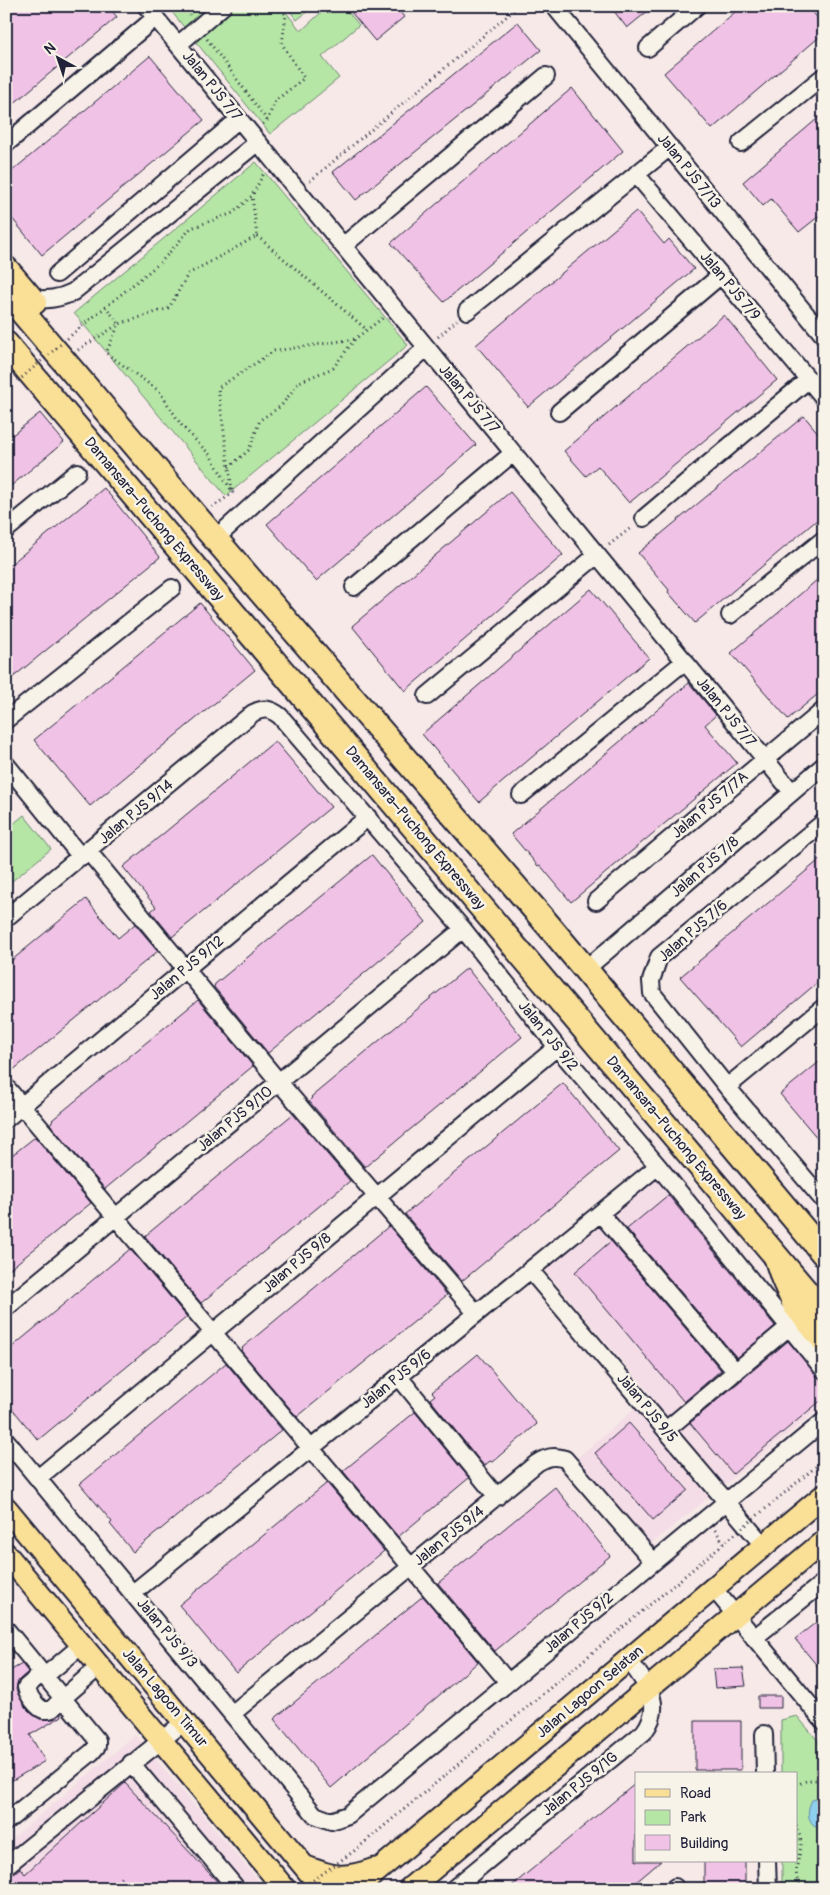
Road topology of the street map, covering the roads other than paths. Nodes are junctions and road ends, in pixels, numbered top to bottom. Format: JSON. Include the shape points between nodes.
{"nodes":[{"id":1,"x":222,"y":6,"type":"edge"},
{"id":2,"x":554,"y":6,"type":"edge"},
{"id":3,"x":697,"y":6,"type":"edge"},
{"id":4,"x":151,"y":12,"type":"edge"},
{"id":5,"x":178,"y":45,"type":"junction"},
{"id":6,"x":648,"y":48,"type":"dead end"},
{"id":7,"x":546,"y":76,"type":"dead end"},
{"id":8,"x":824,"y":76,"type":"edge"},
{"id":9,"x":239,"y":119,"type":"junction"},
{"id":10,"x":254,"y":138,"type":"junction"},
{"id":11,"x":742,"y":143,"type":"dead end"},
{"id":12,"x":6,"y":144,"type":"edge"},
{"id":13,"x":670,"y":146,"type":"junction"},
{"id":14,"x":636,"y":174,"type":"junction"},
{"id":15,"x":343,"y":246,"type":"junction"},
{"id":16,"x":6,"y":269,"type":"edge"},
{"id":17,"x":57,"y":274,"type":"dead end"},
{"id":18,"x":721,"y":275,"type":"junction"},
{"id":19,"x":6,"y":293,"type":"edge"},
{"id":20,"x":31,"y":300,"type":"junction"},
{"id":21,"x":467,"y":311,"type":"road end"},
{"id":22,"x":824,"y":336,"type":"edge"},
{"id":23,"x":6,"y":344,"type":"edge"},
{"id":24,"x":426,"y":348,"type":"junction"},
{"id":25,"x":808,"y":379,"type":"junction"},
{"id":26,"x":824,"y":398,"type":"edge"},
{"id":27,"x":559,"y":412,"type":"dead end"},
{"id":28,"x":116,"y":423,"type":"junction"},
{"id":29,"x":513,"y":452,"type":"junction"},
{"id":30,"x":77,"y":472,"type":"dead end"},
{"id":31,"x":644,"y":518,"type":"road end"},
{"id":32,"x":6,"y":530,"type":"edge"},
{"id":33,"x":216,"y":538,"type":"junction"},
{"id":34,"x":824,"y":538,"type":"edge"},
{"id":35,"x":597,"y":554,"type":"junction"},
{"id":36,"x":354,"y":587,"type":"dead end"},
{"id":37,"x":172,"y":588,"type":"dead end"},
{"id":38,"x":730,"y":615,"type":"dead end"},
{"id":39,"x":684,"y":661,"type":"junction"},
{"id":40,"x":427,"y":696,"type":"dead end"},
{"id":41,"x":267,"y":709,"type":"joint"},
{"id":42,"x":824,"y":710,"type":"edge"},
{"id":43,"x":6,"y":720,"type":"edge"},
{"id":44,"x":765,"y":759,"type":"junction"},
{"id":45,"x":6,"y":764,"type":"edge"},
{"id":46,"x":824,"y":765,"type":"edge"},
{"id":47,"x":792,"y":792,"type":"junction"},
{"id":48,"x":521,"y":795,"type":"dead end"},
{"id":49,"x":368,"y":817,"type":"junction"},
{"id":50,"x":824,"y":822,"type":"edge"},
{"id":51,"x":85,"y":854,"type":"junction"},
{"id":52,"x":596,"y":901,"type":"dead end"},
{"id":53,"x":6,"y":918,"type":"edge"},
{"id":54,"x":463,"y":930,"type":"junction"},
{"id":55,"x":186,"y":970,"type":"junction"},
{"id":56,"x":586,"y":970,"type":"junction"},
{"id":57,"x":824,"y":1007,"type":"edge"},
{"id":58,"x":556,"y":1047,"type":"junction"},
{"id":59,"x":279,"y":1082,"type":"junction"},
{"id":60,"x":6,"y":1087,"type":"edge"},
{"id":61,"x":727,"y":1087,"type":"junction"},
{"id":62,"x":22,"y":1106,"type":"junction"},
{"id":63,"x":6,"y":1119,"type":"edge"},
{"id":64,"x":658,"y":1166,"type":"junction"},
{"id":65,"x":377,"y":1196,"type":"junction"},
{"id":66,"x":824,"y":1201,"type":"edge"},
{"id":67,"x":600,"y":1213,"type":"junction"},
{"id":68,"x":116,"y":1217,"type":"junction"},
{"id":69,"x":774,"y":1254,"type":"junction"},
{"id":70,"x":824,"y":1254,"type":"edge"},
{"id":71,"x":530,"y":1270,"type":"junction"},
{"id":72,"x":6,"y":1308,"type":"edge"},
{"id":73,"x":824,"y":1313,"type":"edge"},
{"id":74,"x":476,"y":1314,"type":"junction"},
{"id":75,"x":790,"y":1326,"type":"junction"},
{"id":76,"x":214,"y":1332,"type":"junction"},
{"id":77,"x":824,"y":1343,"type":"edge"},
{"id":78,"x":824,"y":1370,"type":"edge"},
{"id":79,"x":736,"y":1372,"type":"junction"},
{"id":80,"x":399,"y":1377,"type":"junction"},
{"id":81,"x":824,"y":1421,"type":"edge"},
{"id":82,"x":666,"y":1430,"type":"junction"},
{"id":83,"x":6,"y":1440,"type":"edge"},
{"id":84,"x":311,"y":1448,"type":"junction"},
{"id":85,"x":38,"y":1478,"type":"junction"},
{"id":86,"x":824,"y":1495,"type":"edge"},
{"id":87,"x":497,"y":1496,"type":"junction"},
{"id":88,"x":727,"y":1502,"type":"junction"},
{"id":89,"x":6,"y":1508,"type":"edge"},
{"id":90,"x":824,"y":1541,"type":"edge"},
{"id":91,"x":764,"y":1546,"type":"junction"},
{"id":92,"x":6,"y":1554,"type":"edge"},
{"id":93,"x":653,"y":1562,"type":"junction"},
{"id":94,"x":411,"y":1567,"type":"junction"},
{"id":95,"x":824,"y":1582,"type":"edge"},
{"id":96,"x":714,"y":1589,"type":"junction"},
{"id":97,"x":133,"y":1593,"type":"junction"},
{"id":98,"x":735,"y":1615,"type":"junction"},
{"id":99,"x":6,"y":1629,"type":"edge"},
{"id":100,"x":754,"y":1638,"type":"junction"},
{"id":101,"x":82,"y":1645,"type":"junction"},
{"id":102,"x":628,"y":1660,"type":"junction"},
{"id":103,"x":100,"y":1666,"type":"junction"},
{"id":104,"x":46,"y":1675,"type":"junction"},
{"id":105,"x":508,"y":1682,"type":"junction"},
{"id":106,"x":648,"y":1687,"type":"junction"},
{"id":107,"x":63,"y":1698,"type":"junction"},
{"id":108,"x":233,"y":1714,"type":"junction"},
{"id":109,"x":184,"y":1722,"type":"junction"},
{"id":110,"x":824,"y":1722,"type":"edge"},
{"id":111,"x":764,"y":1734,"type":"dead end"},
{"id":112,"x":161,"y":1740,"type":"junction"},
{"id":113,"x":131,"y":1763,"type":"junction"},
{"id":114,"x":765,"y":1772,"type":"edge"},
{"id":115,"x":331,"y":1821,"type":"joint"},
{"id":116,"x":6,"y":1822,"type":"edge"},
{"id":117,"x":767,"y":1862,"type":"edge"},
{"id":118,"x":6,"y":1866,"type":"edge"},
{"id":119,"x":304,"y":1866,"type":"junction"},
{"id":120,"x":383,"y":1866,"type":"junction"},
{"id":121,"x":288,"y":1888,"type":"edge"},
{"id":122,"x":411,"y":1888,"type":"edge"},
{"id":123,"x":237,"y":1889,"type":"edge"},
{"id":124,"x":323,"y":1889,"type":"edge"},
{"id":125,"x":356,"y":1889,"type":"edge"},
{"id":126,"x":453,"y":1889,"type":"edge"},
{"id":127,"x":768,"y":1889,"type":"edge"}],
"edges":[{"from":1,"to":5,"type":"street"},
{"from":2,"to":13,"type":"street","name":"Jalan PJS 7/13"},
{"from":3,"to":6,"type":"street"},
{"from":4,"to":5,"type":"street","name":"Jalan PJS 7/7"},
{"from":4,"to":12,"type":"street"},
{"from":5,"to":9,"type":"street","name":"Jalan PJS 7/7"},
{"from":7,"to":15,"type":"street"},
{"from":8,"to":11,"type":"street"},
{"from":9,"to":10,"type":"street","name":"Jalan PJS 7/7"},
{"from":9,"to":17,"type":"street"},
{"from":10,"to":15,"type":"street","name":"Jalan PJS 7/7"},
{"from":10,"to":20,"type":"street","via":[[73,292],[61,298]]},
{"from":13,"to":14,"type":"street"},
{"from":13,"to":22,"type":"street","name":"Jalan PJS 7/13"},
{"from":14,"to":18,"type":"street","name":"Jalan PJS 7/9"},
{"from":14,"to":21,"type":"street"},
{"from":15,"to":24,"type":"street","name":"Jalan PJS 7/7"},
{"from":16,"to":20,"type":"highway"},
{"from":18,"to":25,"type":"street","name":"Jalan PJS 7/9"},
{"from":18,"to":27,"type":"street"},
{"from":19,"to":28,"type":"highway"},
{"from":20,"to":28,"type":"highway","via":[[74,352]]},
{"from":23,"to":69,"type":"highway","name":"Damansara–Puchong Expressway"},
{"from":24,"to":29,"type":"street","name":"Jalan PJS 7/7"},
{"from":24,"to":33,"type":"street"},
{"from":25,"to":26,"type":"street","name":"Jalan PJS 7/9"},
{"from":25,"to":31,"type":"street"},
{"from":28,"to":33,"type":"highway"},
{"from":29,"to":35,"type":"street","name":"Jalan PJS 7/7"},
{"from":29,"to":36,"type":"street"},
{"from":30,"to":32,"type":"street"},
{"from":33,"to":56,"type":"highway"},
{"from":34,"to":38,"type":"street"},
{"from":35,"to":39,"type":"street","name":"Jalan PJS 7/7"},
{"from":35,"to":40,"type":"street"},
{"from":37,"to":43,"type":"street"},
{"from":39,"to":44,"type":"street","name":"Jalan PJS 7/7"},
{"from":39,"to":48,"type":"street"},
{"from":41,"to":49,"type":"street","name":"Jalan PJS 9/2","via":[[280,716]]},
{"from":41,"to":51,"type":"street","name":"Jalan PJS 9/14","via":[[253,714]]},
{"from":42,"to":44,"type":"street","name":"Jalan PJS 7/7A"},
{"from":44,"to":47,"type":"street","name":"Jalan PJS 7/7"},
{"from":44,"to":52,"type":"street","name":"Jalan PJS 7/7A"},
{"from":45,"to":51,"type":"street"},
{"from":46,"to":47,"type":"street","name":"Jalan PJS 7/8"},
{"from":47,"to":56,"type":"street","name":"Jalan PJS 7/8"},
{"from":49,"to":54,"type":"street","name":"Jalan PJS 9/2"},
{"from":49,"to":55,"type":"street","name":"Jalan PJS 9/12"},
{"from":50,"to":61,"type":"street","name":"Jalan PJS 7/6","via":[[659,957],[653,971],[652,993]]},
{"from":51,"to":53,"type":"street","name":"Jalan PJS 9/14"},
{"from":51,"to":55,"type":"street"},
{"from":54,"to":58,"type":"street","name":"Jalan PJS 9/2"},
{"from":54,"to":59,"type":"street","name":"Jalan PJS 9/10"},
{"from":55,"to":59,"type":"street"},
{"from":55,"to":62,"type":"street","name":"Jalan PJS 9/12"},
{"from":56,"to":70,"type":"highway"},
{"from":57,"to":61,"type":"street"},
{"from":58,"to":64,"type":"street","name":"Jalan PJS 9/2"},
{"from":58,"to":65,"type":"street","name":"Jalan PJS 9/8"},
{"from":59,"to":65,"type":"street"},
{"from":59,"to":68,"type":"street","name":"Jalan PJS 9/10"},
{"from":60,"to":62,"type":"street"},
{"from":61,"to":66,"type":"street","name":"Jalan PJS 7/6"},
{"from":62,"to":63,"type":"street","name":"Jalan PJS 9/12"},
{"from":62,"to":68,"type":"street"},
{"from":64,"to":67,"type":"street","name":"Jalan PJS 9/6"},
{"from":64,"to":75,"type":"street","name":"Jalan PJS 9/2"},
{"from":65,"to":74,"type":"street"},
{"from":65,"to":76,"type":"street","name":"Jalan PJS 9/8"},
{"from":67,"to":71,"type":"street","name":"Jalan PJS 9/6"},
{"from":67,"to":79,"type":"street"},
{"from":68,"to":72,"type":"street","name":"Jalan PJS 9/10"},
{"from":68,"to":76,"type":"street"},
{"from":69,"to":73,"type":"highway","name":"Damansara–Puchong Expressway"},
{"from":69,"to":77,"type":"main road","via":[[794,1306]]},
{"from":71,"to":74,"type":"street","name":"Jalan PJS 9/6"},
{"from":71,"to":82,"type":"street","name":"Jalan PJS 9/5"},
{"from":74,"to":80,"type":"street","name":"Jalan PJS 9/6"},
{"from":75,"to":78,"type":"street","name":"Jalan PJS 9/2"},
{"from":75,"to":79,"type":"street"},
{"from":76,"to":84,"type":"street"},
{"from":76,"to":85,"type":"street","name":"Jalan PJS 9/8"},
{"from":79,"to":82,"type":"street"},
{"from":80,"to":84,"type":"street","name":"Jalan PJS 9/6"},
{"from":80,"to":87,"type":"street"},
{"from":81,"to":88,"type":"street","name":"Jalan PJS 9/2"},
{"from":82,"to":88,"type":"street","name":"Jalan PJS 9/5"},
{"from":83,"to":85,"type":"street","name":"Jalan PJS 9/3"},
{"from":84,"to":94,"type":"street"},
{"from":84,"to":97,"type":"street","name":"Jalan PJS 9/6"},
{"from":85,"to":97,"type":"street","name":"Jalan PJS 9/3"},
{"from":86,"to":91,"type":"main road","name":"Jalan Lagoon Selatan"},
{"from":87,"to":93,"type":"street","name":"Jalan PJS 9/4","via":[[546,1458],[556,1456],[565,1459]]},
{"from":87,"to":94,"type":"street","name":"Jalan PJS 9/4"},
{"from":88,"to":91,"type":"street","name":"Jalan PJS 9/5"},
{"from":88,"to":93,"type":"street","name":"Jalan PJS 9/2"},
{"from":89,"to":109,"type":"main road","name":"Jalan Lagoon Timur"},
{"from":90,"to":98,"type":"main road"},
{"from":91,"to":96,"type":"main road","name":"Jalan Lagoon Selatan"},
{"from":92,"to":101,"type":"main road","name":"Jalan Lagoon Timur"},
{"from":93,"to":105,"type":"street","name":"Jalan PJS 9/2"},
{"from":94,"to":105,"type":"street"},
{"from":94,"to":108,"type":"street","name":"Jalan PJS 9/4"},
{"from":95,"to":100,"type":"street"},
{"from":96,"to":98,"type":"street"},
{"from":96,"to":102,"type":"main road","name":"Jalan Lagoon Selatan"},
{"from":97,"to":108,"type":"street","name":"Jalan PJS 9/3"},
{"from":98,"to":100,"type":"street"},
{"from":98,"to":106,"type":"main road"},
{"from":99,"to":104,"type":"street"},
{"from":100,"to":110,"type":"street"},
{"from":101,"to":103,"type":"main road","name":"Jalan Lagoon Timur"},
{"from":101,"to":104,"type":"street"},
{"from":102,"to":106,"type":"street","name":"Jalan PJS 9/1G"},
{"from":102,"to":120,"type":"main road","name":"Jalan Lagoon Selatan"},
{"from":103,"to":107,"type":"street"},
{"from":103,"to":112,"type":"main road","name":"Jalan Lagoon Timur"},
{"from":104,"to":107,"type":"street"},
{"from":104,"to":107,"type":"street","via":[[33,1680],[26,1687],[27,1692],[45,1710],[52,1710]]},
{"from":105,"to":115,"type":"street","name":"Jalan PJS 9/2","via":[[348,1815]]},
{"from":106,"to":122,"type":"main road"},
{"from":106,"to":126,"type":"street","name":"Jalan PJS 9/1G","via":[[654,1708],[652,1721],[644,1732]]},
{"from":107,"to":116,"type":"street","via":[[94,1734],[96,1746]]},
{"from":108,"to":115,"type":"street","name":"Jalan PJS 9/3","via":[[315,1815]]},
{"from":109,"to":112,"type":"street"},
{"from":109,"to":119,"type":"main road","name":"Jalan Lagoon Timur"},
{"from":111,"to":114,"type":"street"},
{"from":112,"to":113,"type":"street"},
{"from":112,"to":121,"type":"main road","name":"Jalan Lagoon Timur"},
{"from":113,"to":118,"type":"street"},
{"from":113,"to":123,"type":"street"},
{"from":117,"to":127,"type":"street"},
{"from":119,"to":120,"type":"main road","via":[[334,1876],[362,1873]]},
{"from":119,"to":124,"type":"main road","name":"Jalan Lagoon Timur"},
{"from":120,"to":125,"type":"main road","name":"Jalan Lagoon Selatan"}]}
